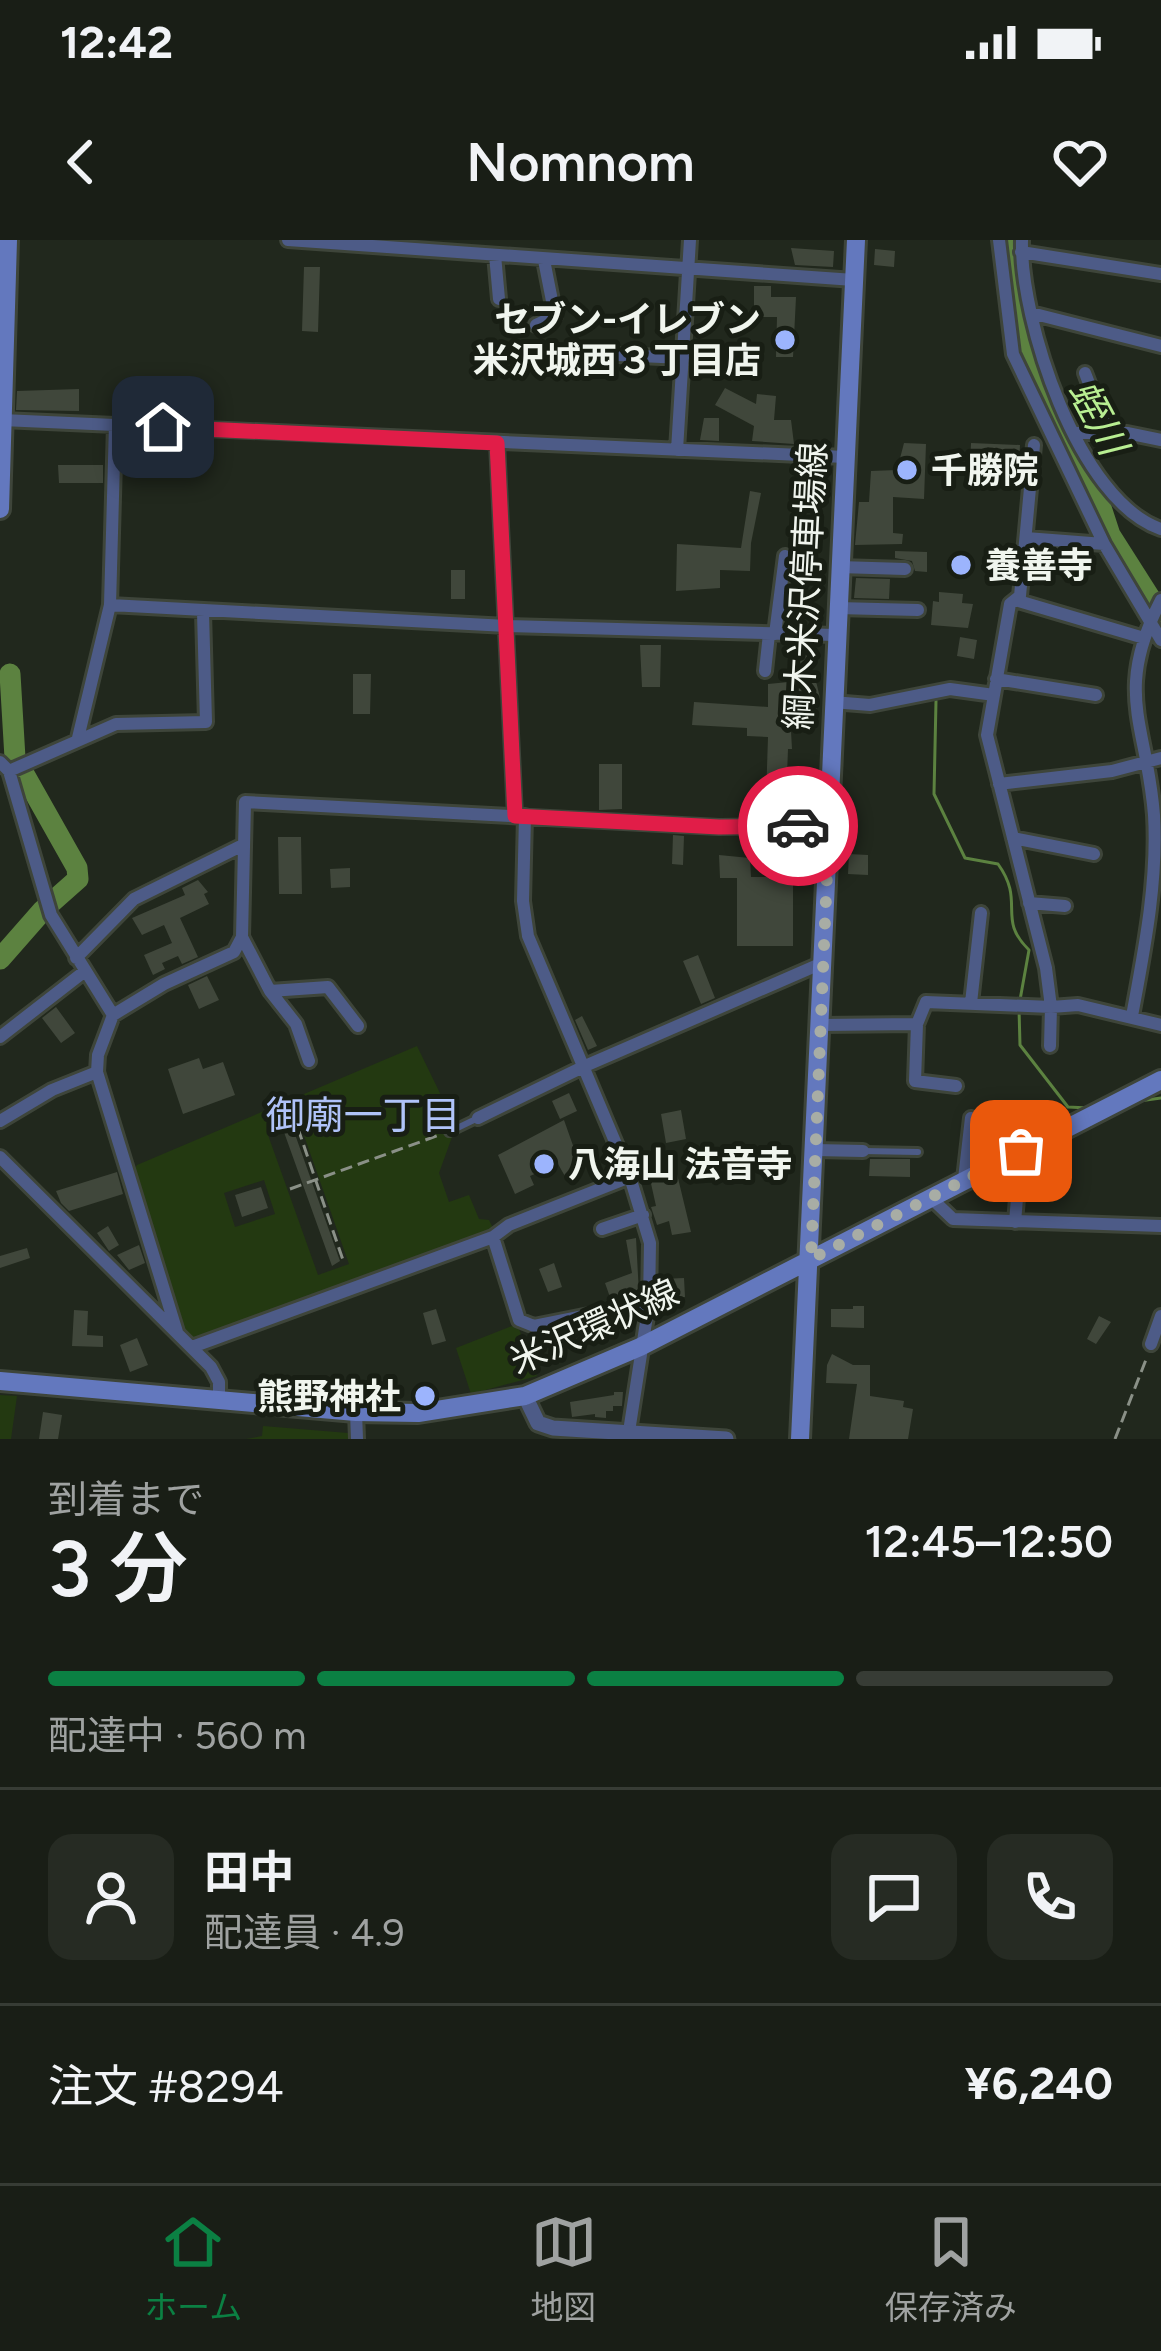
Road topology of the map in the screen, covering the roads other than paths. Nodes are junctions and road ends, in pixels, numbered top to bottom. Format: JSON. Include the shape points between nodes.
{"nodes":[{"id":1,"x":8,"y":240,"type":"edge"},
{"id":2,"x":288,"y":240,"type":"edge"},
{"id":3,"x":690,"y":240,"type":"edge"},
{"id":4,"x":856,"y":240,"type":"edge"},
{"id":5,"x":999,"y":240,"type":"edge"},
{"id":6,"x":1022,"y":246,"type":"edge"},
{"id":7,"x":495,"y":255,"type":"junction"},
{"id":8,"x":544,"y":260,"type":"junction"},
{"id":9,"x":688,"y":268,"type":"junction"},
{"id":10,"x":1161,"y":274,"type":"edge"},
{"id":11,"x":854,"y":280,"type":"junction"},
{"id":12,"x":499,"y":299,"type":"dead end"},
{"id":13,"x":2,"y":308,"type":"edge"},
{"id":14,"x":1031,"y":314,"type":"junction"},
{"id":15,"x":536,"y":325,"type":"dead end"},
{"id":16,"x":1161,"y":346,"type":"edge"},
{"id":17,"x":597,"y":354,"type":"dead end"},
{"id":18,"x":682,"y":358,"type":"junction"},
{"id":19,"x":1085,"y":373,"type":"dead end"},
{"id":20,"x":2,"y":420,"type":"edge"},
{"id":21,"x":115,"y":425,"type":"junction"},
{"id":22,"x":1076,"y":433,"type":"junction"},
{"id":23,"x":1108,"y":433,"type":"junction"},
{"id":24,"x":1161,"y":440,"type":"edge"},
{"id":25,"x":1,"y":443,"type":"edge"},
{"id":26,"x":497,"y":443,"type":"junction"},
{"id":27,"x":1034,"y":446,"type":"dead end"},
{"id":28,"x":676,"y":450,"type":"junction"},
{"id":29,"x":844,"y":457,"type":"junction"},
{"id":30,"x":990,"y":474,"type":"dead end"},
{"id":31,"x":1031,"y":477,"type":"junction"},
{"id":32,"x":0,"y":509,"type":"edge"},
{"id":33,"x":1161,"y":529,"type":"edge"},
{"id":34,"x":1025,"y":538,"type":"junction"},
{"id":35,"x":1104,"y":544,"type":"junction"},
{"id":36,"x":785,"y":556,"type":"dead end"},
{"id":37,"x":839,"y":567,"type":"junction"},
{"id":38,"x":905,"y":569,"type":"dead end"},
{"id":39,"x":1015,"y":600,"type":"junction"},
{"id":40,"x":110,"y":605,"type":"junction"},
{"id":41,"x":837,"y":608,"type":"junction"},
{"id":42,"x":1156,"y":609,"type":"edge"},
{"id":43,"x":918,"y":610,"type":"dead end"},
{"id":44,"x":203,"y":612,"type":"junction"},
{"id":45,"x":507,"y":626,"type":"junction"},
{"id":46,"x":772,"y":634,"type":"junction"},
{"id":47,"x":836,"y":635,"type":"junction"},
{"id":48,"x":1144,"y":638,"type":"junction"},
{"id":49,"x":1161,"y":640,"type":"edge"},
{"id":50,"x":765,"y":670,"type":"dead end"},
{"id":51,"x":996,"y":679,"type":"junction"},
{"id":52,"x":994,"y":695,"type":"junction"},
{"id":53,"x":1096,"y":695,"type":"dead end"},
{"id":54,"x":832,"y":702,"type":"junction"},
{"id":55,"x":78,"y":738,"type":"junction"},
{"id":56,"x":1161,"y":758,"type":"edge"},
{"id":57,"x":1144,"y":763,"type":"junction"},
{"id":58,"x":6,"y":768,"type":"edge"},
{"id":59,"x":999,"y":784,"type":"junction"},
{"id":60,"x":1157,"y":814,"type":"edge"},
{"id":61,"x":520,"y":816,"type":"junction"},
{"id":62,"x":829,"y":825,"type":"junction"},
{"id":63,"x":1013,"y":838,"type":"junction"},
{"id":64,"x":243,"y":845,"type":"junction"},
{"id":65,"x":1094,"y":854,"type":"dead end"},
{"id":66,"x":1156,"y":885,"type":"edge"},
{"id":67,"x":1029,"y":903,"type":"junction"},
{"id":68,"x":1065,"y":906,"type":"dead end"},
{"id":69,"x":981,"y":913,"type":"dead end"},
{"id":70,"x":242,"y":938,"type":"junction"},
{"id":71,"x":1145,"y":946,"type":"junction"},
{"id":72,"x":1161,"y":949,"type":"edge"},
{"id":73,"x":76,"y":958,"type":"junction"},
{"id":74,"x":820,"y":964,"type":"junction"},
{"id":75,"x":85,"y":971,"type":"junction"},
{"id":76,"x":270,"y":992,"type":"junction"},
{"id":77,"x":971,"y":1003,"type":"junction"},
{"id":78,"x":1052,"y":1007,"type":"junction"},
{"id":79,"x":113,"y":1015,"type":"junction"},
{"id":80,"x":1132,"y":1016,"type":"junction"},
{"id":81,"x":917,"y":1024,"type":"junction"},
{"id":82,"x":820,"y":1025,"type":"junction"},
{"id":83,"x":1161,"y":1025,"type":"edge"},
{"id":84,"x":358,"y":1026,"type":"dead end"},
{"id":85,"x":0,"y":1037,"type":"edge"},
{"id":86,"x":1050,"y":1046,"type":"dead end"},
{"id":87,"x":309,"y":1061,"type":"dead end"},
{"id":88,"x":585,"y":1066,"type":"junction"},
{"id":89,"x":97,"y":1072,"type":"junction"},
{"id":90,"x":1161,"y":1080,"type":"edge"},
{"id":91,"x":956,"y":1086,"type":"dead end"},
{"id":92,"x":478,"y":1118,"type":"joint"},
{"id":93,"x":971,"y":1118,"type":"dead end"},
{"id":94,"x":0,"y":1121,"type":"edge"},
{"id":95,"x":449,"y":1132,"type":"road end"},
{"id":96,"x":815,"y":1150,"type":"junction"},
{"id":97,"x":863,"y":1151,"type":"joint"},
{"id":98,"x":1021,"y":1151,"type":"junction"},
{"id":99,"x":918,"y":1152,"type":"dead end"},
{"id":100,"x":0,"y":1157,"type":"edge"},
{"id":101,"x":630,"y":1177,"type":"junction"},
{"id":102,"x":964,"y":1180,"type":"junction"},
{"id":103,"x":930,"y":1197,"type":"junction"},
{"id":104,"x":643,"y":1215,"type":"junction"},
{"id":105,"x":1015,"y":1222,"type":"junction"},
{"id":106,"x":1161,"y":1226,"type":"edge"},
{"id":107,"x":602,"y":1229,"type":"dead end"},
{"id":108,"x":494,"y":1237,"type":"junction"},
{"id":109,"x":811,"y":1259,"type":"junction"},
{"id":110,"x":649,"y":1304,"type":"junction"},
{"id":111,"x":1161,"y":1316,"type":"edge"},
{"id":112,"x":177,"y":1332,"type":"junction"},
{"id":113,"x":1151,"y":1344,"type":"road end"},
{"id":114,"x":192,"y":1347,"type":"junction"},
{"id":115,"x":640,"y":1347,"type":"junction"},
{"id":116,"x":0,"y":1381,"type":"edge"},
{"id":117,"x":525,"y":1396,"type":"junction"},
{"id":118,"x":219,"y":1401,"type":"junction"},
{"id":119,"x":356,"y":1412,"type":"junction"},
{"id":120,"x":628,"y":1436,"type":"edge"},
{"id":121,"x":357,"y":1439,"type":"edge"},
{"id":122,"x":726,"y":1439,"type":"edge"},
{"id":123,"x":800,"y":1439,"type":"edge"}],
"edges":[{"from":1,"to":13,"type":"main road"},
{"from":2,"to":7,"type":"street"},
{"from":3,"to":9,"type":"street"},
{"from":4,"to":11,"type":"main road","name":"綱木米沢停車場線"},
{"from":5,"to":35,"type":"street","via":[[1013,354]]},
{"from":6,"to":10,"type":"street"},
{"from":6,"to":14,"type":"street"},
{"from":7,"to":8,"type":"street"},
{"from":7,"to":12,"type":"street"},
{"from":8,"to":9,"type":"street"},
{"from":8,"to":15,"type":"street","via":[[555,316]]},
{"from":9,"to":11,"type":"street"},
{"from":9,"to":18,"type":"street"},
{"from":11,"to":29,"type":"main road","name":"綱木米沢停車場線"},
{"from":13,"to":20,"type":"main road"},
{"from":14,"to":16,"type":"street"},
{"from":14,"to":22,"type":"street","via":[[1037,349]]},
{"from":17,"to":18,"type":"street"},
{"from":18,"to":28,"type":"street"},
{"from":19,"to":23,"type":"street"},
{"from":20,"to":21,"type":"street"},
{"from":20,"to":25,"type":"main road"},
{"from":21,"to":26,"type":"street"},
{"from":21,"to":40,"type":"street"},
{"from":22,"to":23,"type":"street"},
{"from":22,"to":33,"type":"street","via":[[1113,495]]},
{"from":23,"to":24,"type":"street"},
{"from":25,"to":32,"type":"main road"},
{"from":26,"to":28,"type":"street"},
{"from":26,"to":45,"type":"street"},
{"from":27,"to":31,"type":"street"},
{"from":28,"to":29,"type":"street"},
{"from":29,"to":37,"type":"main road","name":"綱木米沢停車場線"},
{"from":30,"to":31,"type":"street"},
{"from":31,"to":34,"type":"street"},
{"from":34,"to":35,"type":"street"},
{"from":34,"to":39,"type":"street"},
{"from":35,"to":42,"type":"street"},
{"from":36,"to":46,"type":"street"},
{"from":37,"to":38,"type":"street"},
{"from":37,"to":41,"type":"main road","name":"綱木米沢停車場線"},
{"from":39,"to":48,"type":"street"},
{"from":39,"to":51,"type":"street"},
{"from":40,"to":44,"type":"street"},
{"from":40,"to":55,"type":"street"},
{"from":41,"to":43,"type":"street"},
{"from":41,"to":47,"type":"main road","name":"綱木米沢停車場線"},
{"from":42,"to":48,"type":"street"},
{"from":42,"to":49,"type":"street"},
{"from":44,"to":45,"type":"street"},
{"from":44,"to":55,"type":"street","via":[[206,722],[116,724]]},
{"from":45,"to":46,"type":"street"},
{"from":45,"to":61,"type":"street"},
{"from":46,"to":47,"type":"street"},
{"from":46,"to":50,"type":"street"},
{"from":47,"to":54,"type":"main road","name":"綱木米沢停車場線"},
{"from":48,"to":57,"type":"street","via":[[1133,693]]},
{"from":51,"to":52,"type":"street"},
{"from":51,"to":53,"type":"street"},
{"from":52,"to":54,"type":"street","via":[[950,689],[870,705]]},
{"from":52,"to":59,"type":"street","via":[[987,735]]},
{"from":54,"to":62,"type":"main road","name":"綱木米沢停車場線"},
{"from":55,"to":58,"type":"street"},
{"from":56,"to":57,"type":"street"},
{"from":57,"to":59,"type":"street"},
{"from":57,"to":60,"type":"street"},
{"from":58,"to":73,"type":"street","via":[[51,915]]},
{"from":59,"to":63,"type":"street"},
{"from":60,"to":66,"type":"street"},
{"from":61,"to":62,"type":"street"},
{"from":61,"to":64,"type":"street","via":[[245,802]]},
{"from":61,"to":88,"type":"street","via":[[528,936]]},
{"from":62,"to":74,"type":"main road","name":"綱木米沢停車場線"},
{"from":63,"to":65,"type":"street"},
{"from":63,"to":67,"type":"street"},
{"from":64,"to":70,"type":"street"},
{"from":64,"to":73,"type":"street","via":[[134,899]]},
{"from":66,"to":71,"type":"street"},
{"from":67,"to":68,"type":"street"},
{"from":67,"to":78,"type":"street"},
{"from":69,"to":77,"type":"street"},
{"from":70,"to":76,"type":"street"},
{"from":70,"to":79,"type":"street","via":[[234,952]]},
{"from":71,"to":72,"type":"street"},
{"from":71,"to":80,"type":"street"},
{"from":73,"to":75,"type":"street"},
{"from":74,"to":82,"type":"main road","name":"綱木米沢停車場線"},
{"from":74,"to":88,"type":"street"},
{"from":75,"to":79,"type":"street"},
{"from":75,"to":85,"type":"street"},
{"from":76,"to":84,"type":"street","via":[[328,987]]},
{"from":76,"to":87,"type":"street","via":[[296,1024]]},
{"from":77,"to":78,"type":"street"},
{"from":77,"to":81,"type":"street","via":[[926,1002]]},
{"from":78,"to":80,"type":"street"},
{"from":78,"to":86,"type":"street"},
{"from":79,"to":89,"type":"street"},
{"from":80,"to":83,"type":"street"},
{"from":81,"to":82,"type":"street"},
{"from":81,"to":91,"type":"street","via":[[915,1081]]},
{"from":82,"to":96,"type":"main road","name":"綱木米沢停車場線"},
{"from":88,"to":92,"type":"street"},
{"from":88,"to":101,"type":"street"},
{"from":89,"to":94,"type":"street"},
{"from":89,"to":112,"type":"street"},
{"from":90,"to":98,"type":"main road","name":"米沢環状線"},
{"from":92,"to":95,"type":"lane"},
{"from":93,"to":102,"type":"street"},
{"from":96,"to":97,"type":"street"},
{"from":96,"to":109,"type":"main road","name":"綱木米沢停車場線"},
{"from":97,"to":99,"type":"lane"},
{"from":98,"to":102,"type":"main road","name":"米沢環状線"},
{"from":98,"to":105,"type":"street"},
{"from":100,"to":112,"type":"street"},
{"from":101,"to":104,"type":"street"},
{"from":101,"to":108,"type":"street"},
{"from":102,"to":103,"type":"main road","name":"米沢環状線"},
{"from":103,"to":105,"type":"street","via":[[952,1220]]},
{"from":103,"to":109,"type":"main road","name":"米沢環状線"},
{"from":104,"to":107,"type":"street"},
{"from":104,"to":110,"type":"street"},
{"from":105,"to":106,"type":"street"},
{"from":108,"to":110,"type":"street","via":[[519,1320],[534,1325]]},
{"from":108,"to":114,"type":"street"},
{"from":109,"to":115,"type":"main road","name":"米沢環状線"},
{"from":109,"to":123,"type":"main road","name":"綱木米沢停車場線"},
{"from":110,"to":115,"type":"street"},
{"from":111,"to":113,"type":"street"},
{"from":112,"to":114,"type":"street"},
{"from":114,"to":118,"type":"street","via":[[219,1382]]},
{"from":115,"to":117,"type":"main road","name":"米沢環状線"},
{"from":115,"to":120,"type":"street"},
{"from":116,"to":118,"type":"main road","name":"米沢環状線"},
{"from":117,"to":119,"type":"main road","name":"米沢環状線","via":[[418,1413]]},
{"from":117,"to":120,"type":"street","via":[[538,1424]]},
{"from":118,"to":119,"type":"main road","name":"米沢環状線"},
{"from":119,"to":121,"type":"street"},
{"from":120,"to":122,"type":"street"}]}
